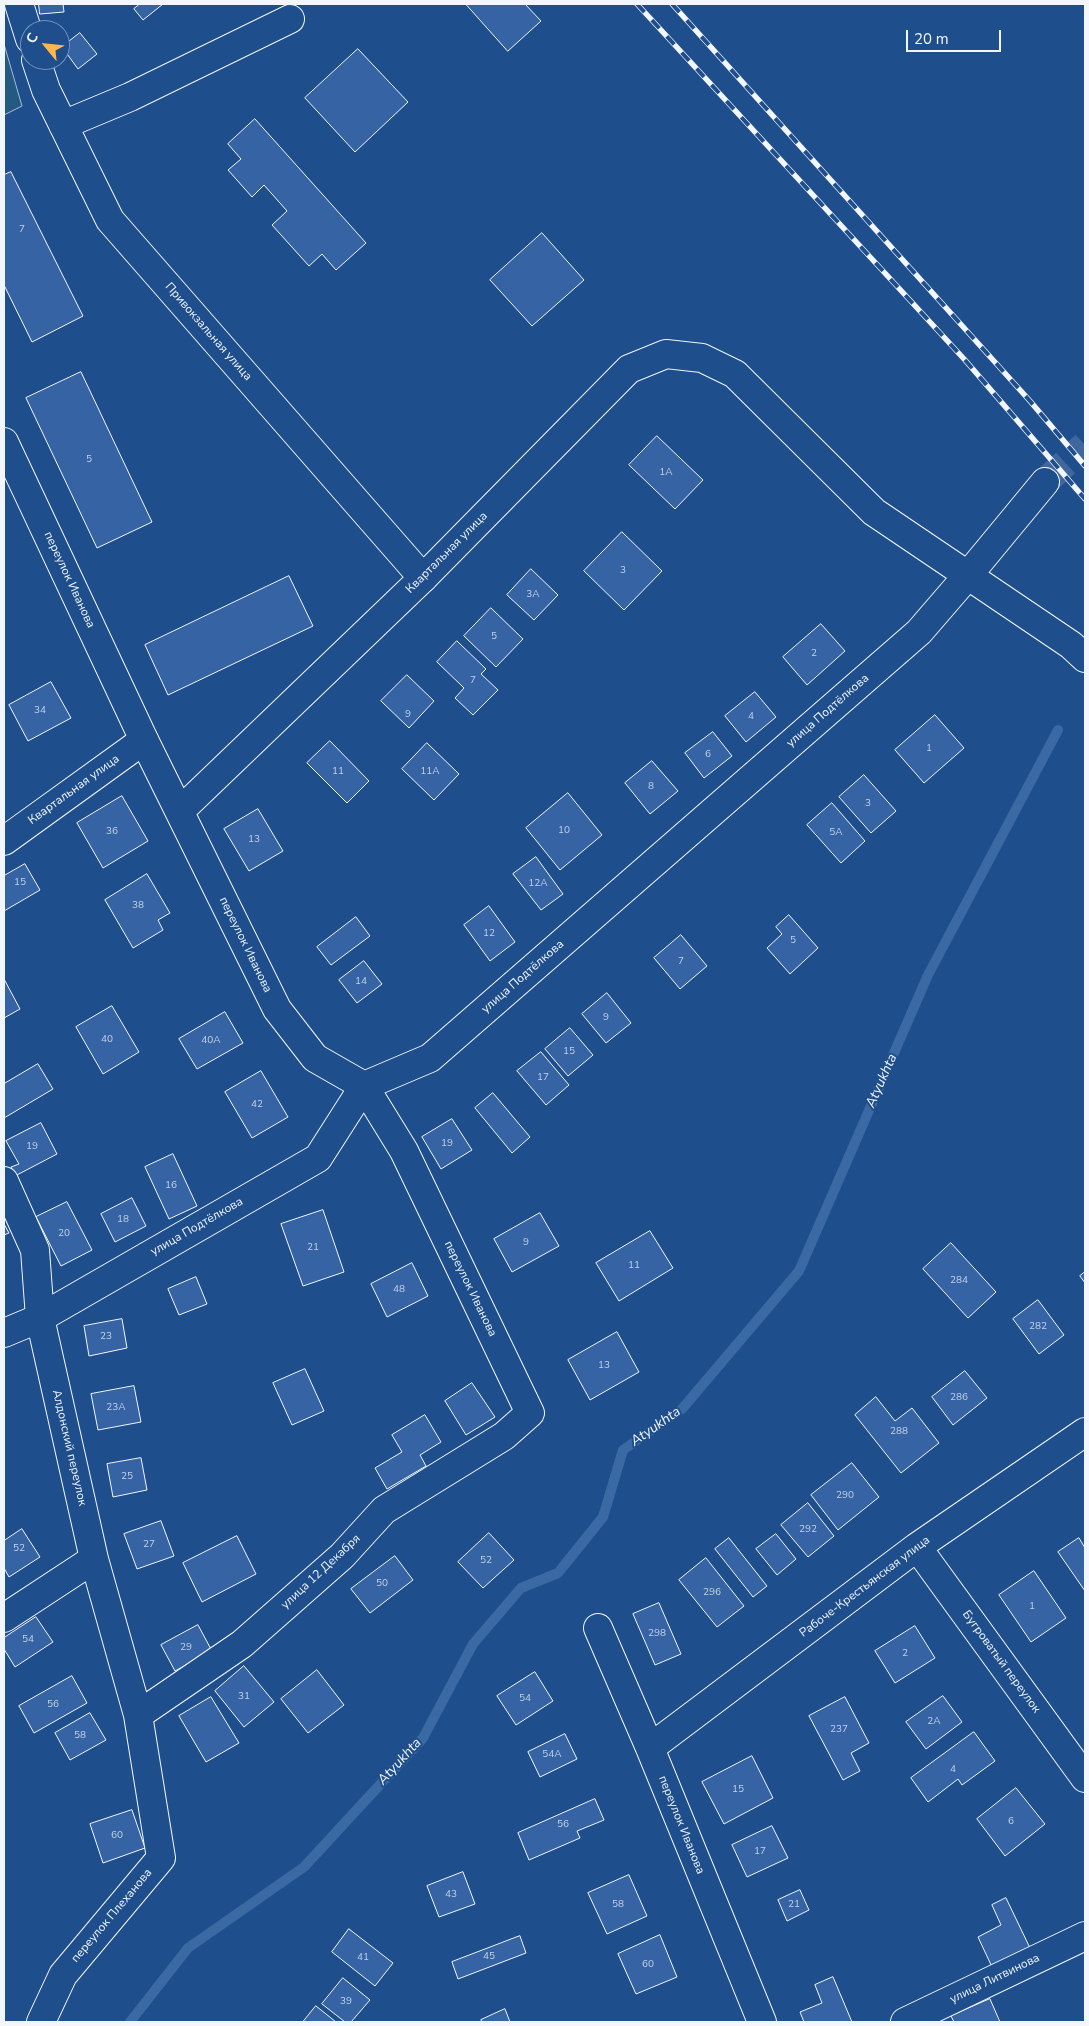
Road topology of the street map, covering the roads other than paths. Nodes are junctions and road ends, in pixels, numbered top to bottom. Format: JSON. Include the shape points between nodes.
{"nodes":[{"id":1,"x":19,"y":4,"type":"edge"},
{"id":2,"x":290,"y":19,"type":"dead end"},
{"id":3,"x":24,"y":20,"type":"edge"},
{"id":4,"x":39,"y":70,"type":"edge"},
{"id":5,"x":64,"y":126,"type":"junction"},
{"id":6,"x":4,"y":442,"type":"edge"},
{"id":7,"x":1045,"y":482,"type":"tunnel mouth"},
{"id":8,"x":969,"y":574,"type":"junction"},
{"id":9,"x":422,"y":578,"type":"junction"},
{"id":10,"x":1085,"y":658,"type":"edge"},
{"id":11,"x":144,"y":740,"type":"junction"},
{"id":12,"x":180,"y":811,"type":"junction"},
{"id":13,"x":4,"y":841,"type":"edge"},
{"id":14,"x":364,"y":1086,"type":"junction"},
{"id":15,"x":4,"y":1181,"type":"edge"},
{"id":16,"x":40,"y":1318,"type":"junction"},
{"id":17,"x":4,"y":1333,"type":"edge"},
{"id":18,"x":530,"y":1413,"type":"joint"},
{"id":19,"x":1085,"y":1432,"type":"edge"},
{"id":20,"x":917,"y":1547,"type":"junction"},
{"id":21,"x":94,"y":1558,"type":"junction"},
{"id":22,"x":4,"y":1618,"type":"edge"},
{"id":23,"x":598,"y":1628,"type":"dead end"},
{"id":24,"x":138,"y":1716,"type":"junction"},
{"id":25,"x":650,"y":1748,"type":"junction"},
{"id":26,"x":1085,"y":1778,"type":"edge"},
{"id":27,"x":1085,"y":1936,"type":"edge"},
{"id":28,"x":41,"y":2022,"type":"edge"},
{"id":29,"x":762,"y":2022,"type":"edge"},
{"id":30,"x":905,"y":2022,"type":"edge"}],
"edges":[{"from":1,"to":3,"type":"street"},
{"from":2,"to":5,"type":"street"},
{"from":4,"to":5,"type":"street","name":"Привокзальная улица"},
{"from":5,"to":9,"type":"street","name":"Привокзальная улица","via":[[110,220]]},
{"from":6,"to":11,"type":"street","name":"переулок Иванова"},
{"from":7,"to":8,"type":"street","name":"улица Подтёлкова"},
{"from":8,"to":9,"type":"street","name":"Квартальная улица","via":[[874,512],[735,374],[702,358],[666,354],[629,369]]},
{"from":8,"to":10,"type":"street","name":"Квартальная улица"},
{"from":8,"to":14,"type":"street","name":"улица Подтёлкова","via":[[919,632],[430,1058]]},
{"from":9,"to":12,"type":"street","name":"Квартальная улица"},
{"from":11,"to":12,"type":"street","name":"переулок Иванова"},
{"from":11,"to":13,"type":"street","name":"Квартальная улица"},
{"from":12,"to":14,"type":"street","name":"переулок Иванова","via":[[277,1009],[315,1058]]},
{"from":14,"to":16,"type":"street","name":"улица Подтёлкова","via":[[318,1158]]},
{"from":14,"to":18,"type":"street","name":"переулок Иванова","via":[[404,1151]]},
{"from":15,"to":16,"type":"street","name":"Алдонский переулок","via":[[35,1250]]},
{"from":16,"to":17,"type":"street","name":"улица Подтёлкова"},
{"from":16,"to":21,"type":"street","name":"Алдонский переулок"},
{"from":18,"to":24,"type":"street","name":"улица 12 Декабря","via":[[504,1436],[384,1510],[342,1556],[242,1644]]},
{"from":19,"to":20,"type":"street","name":"Рабоче-Крестьянская улица"},
{"from":20,"to":25,"type":"street","name":"Рабоче-Крестьянская улица"},
{"from":20,"to":26,"type":"street","name":"Бугроватый переулок"},
{"from":21,"to":22,"type":"street"},
{"from":21,"to":24,"type":"street","name":"Алдонский переулок"},
{"from":23,"to":25,"type":"street","name":"переулок Иванова"},
{"from":24,"to":28,"type":"street","name":"переулок Плеханова","via":[[161,1858],[63,1974]]},
{"from":25,"to":29,"type":"street","name":"переулок Иванова"},
{"from":27,"to":30,"type":"street","name":"улица Литвинова"}]}
